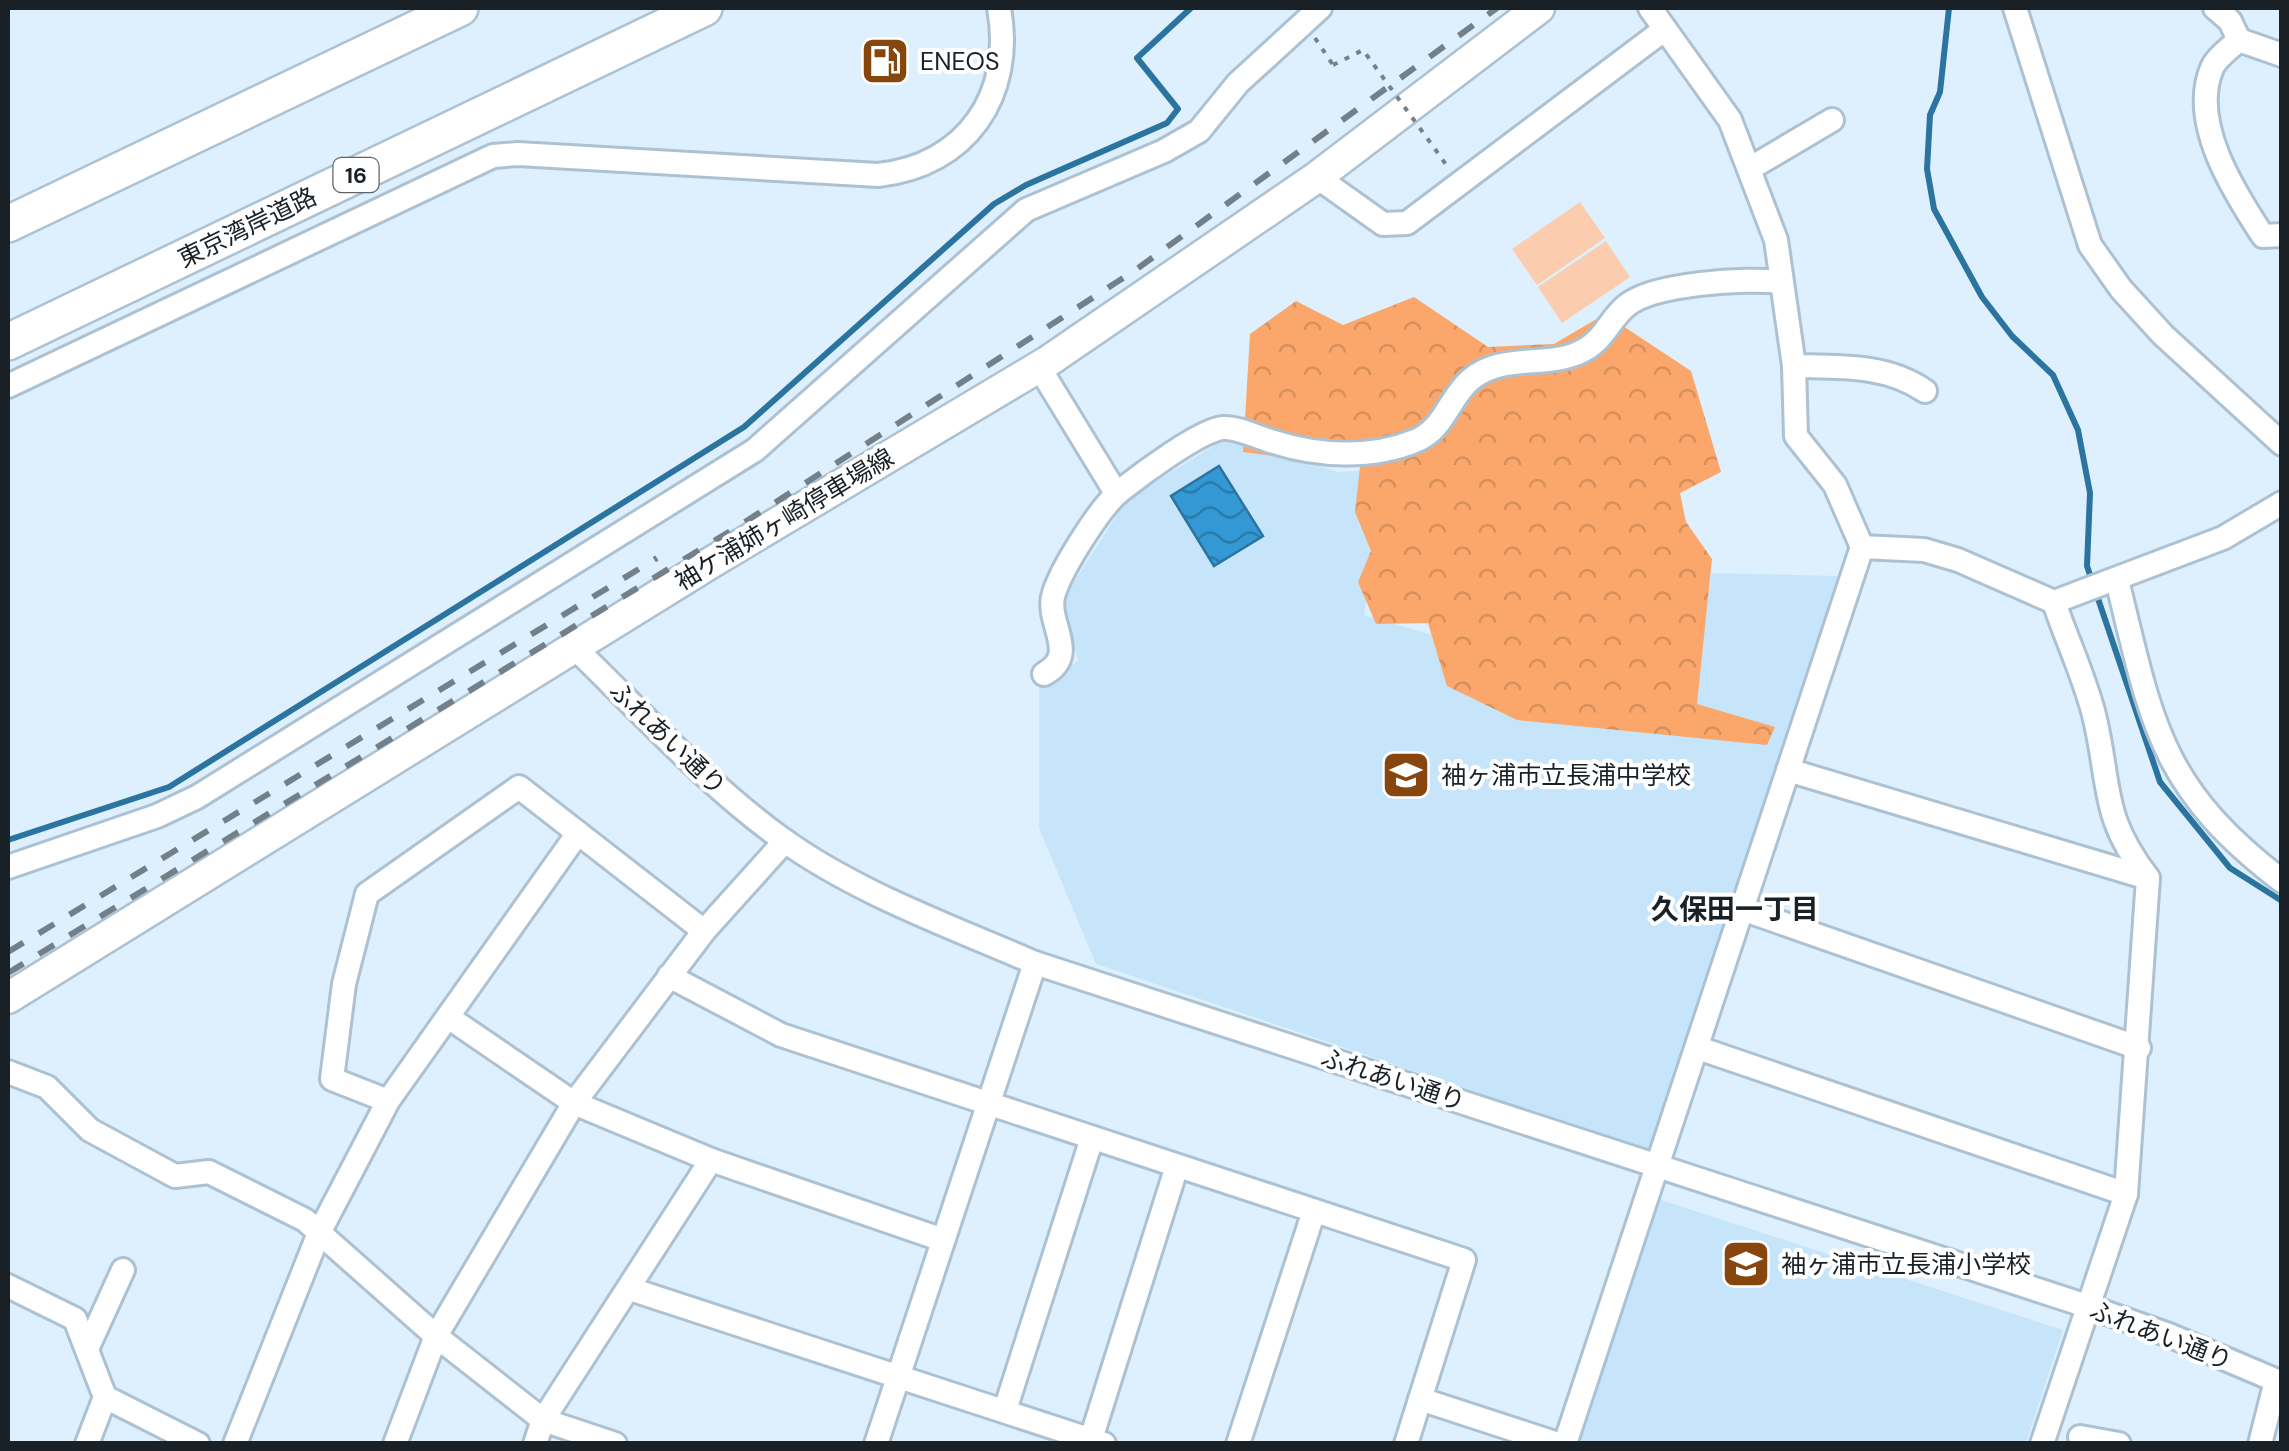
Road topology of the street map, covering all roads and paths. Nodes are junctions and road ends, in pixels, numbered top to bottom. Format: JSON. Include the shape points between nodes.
{"nodes":[{"id":1,"x":460,"y":8,"type":"edge"},
{"id":2,"x":704,"y":8,"type":"edge"},
{"id":3,"x":1000,"y":8,"type":"edge"},
{"id":4,"x":1538,"y":8,"type":"edge"},
{"id":5,"x":1650,"y":8,"type":"edge"},
{"id":6,"x":2014,"y":8,"type":"edge"},
{"id":7,"x":2214,"y":8,"type":"edge"},
{"id":8,"x":1312,"y":15,"type":"edge"},
{"id":9,"x":1664,"y":28,"type":"junction"},
{"id":10,"x":2239,"y":40,"type":"junction"},
{"id":11,"x":2282,"y":55,"type":"edge"},
{"id":12,"x":1832,"y":120,"type":"dead end"},
{"id":13,"x":1434,"y":150,"type":"dead end"},
{"id":14,"x":1750,"y":169,"type":"junction"},
{"id":15,"x":1317,"y":177,"type":"junction"},
{"id":16,"x":8,"y":224,"type":"edge"},
{"id":17,"x":2282,"y":234,"type":"edge"},
{"id":18,"x":1782,"y":282,"type":"junction"},
{"id":19,"x":8,"y":342,"type":"edge"},
{"id":20,"x":1039,"y":366,"type":"junction"},
{"id":21,"x":1794,"y":366,"type":"junction"},
{"id":22,"x":8,"y":386,"type":"edge"},
{"id":23,"x":1925,"y":391,"type":"dead end"},
{"id":24,"x":2282,"y":444,"type":"edge"},
{"id":25,"x":1116,"y":494,"type":"junction"},
{"id":26,"x":2282,"y":503,"type":"edge"},
{"id":27,"x":1862,"y":547,"type":"junction"},
{"id":28,"x":2118,"y":580,"type":"junction"},
{"id":29,"x":2054,"y":602,"type":"junction"},
{"id":30,"x":576,"y":648,"type":"junction"},
{"id":31,"x":1044,"y":674,"type":"dead end"},
{"id":32,"x":1788,"y":770,"type":"junction"},
{"id":33,"x":578,"y":833,"type":"junction"},
{"id":34,"x":785,"y":841,"type":"junction"},
{"id":35,"x":8,"y":867,"type":"edge"},
{"id":36,"x":2148,"y":878,"type":"junction"},
{"id":37,"x":2282,"y":881,"type":"edge"},
{"id":38,"x":1744,"y":910,"type":"junction"},
{"id":39,"x":704,"y":931,"type":"junction"},
{"id":40,"x":1035,"y":962,"type":"junction"},
{"id":41,"x":670,"y":976,"type":"junction"},
{"id":42,"x":8,"y":998,"type":"edge"},
{"id":43,"x":448,"y":1017,"type":"junction"},
{"id":44,"x":1698,"y":1048,"type":"junction"},
{"id":45,"x":2139,"y":1048,"type":"junction"},
{"id":46,"x":8,"y":1072,"type":"edge"},
{"id":47,"x":388,"y":1101,"type":"junction"},
{"id":48,"x":574,"y":1103,"type":"junction"},
{"id":49,"x":987,"y":1105,"type":"junction"},
{"id":50,"x":1092,"y":1138,"type":"junction"},
{"id":51,"x":711,"y":1160,"type":"junction"},
{"id":52,"x":1656,"y":1164,"type":"junction"},
{"id":53,"x":1177,"y":1166,"type":"junction"},
{"id":54,"x":2126,"y":1194,"type":"junction"},
{"id":55,"x":1314,"y":1211,"type":"junction"},
{"id":56,"x":318,"y":1234,"type":"junction"},
{"id":57,"x":943,"y":1240,"type":"junction"},
{"id":58,"x":123,"y":1270,"type":"dead end"},
{"id":59,"x":8,"y":1286,"type":"edge"},
{"id":60,"x":630,"y":1289,"type":"junction"},
{"id":61,"x":2087,"y":1306,"type":"junction"},
{"id":62,"x":436,"y":1336,"type":"junction"},
{"id":63,"x":87,"y":1349,"type":"junction"},
{"id":64,"x":899,"y":1378,"type":"junction"},
{"id":65,"x":2279,"y":1382,"type":"edge"},
{"id":66,"x":105,"y":1398,"type":"junction"},
{"id":67,"x":1420,"y":1399,"type":"junction"},
{"id":68,"x":1005,"y":1410,"type":"junction"},
{"id":69,"x":543,"y":1420,"type":"junction"},
{"id":70,"x":2080,"y":1436,"type":"dead end"},
{"id":71,"x":1098,"y":1441,"type":"edge"},
{"id":72,"x":87,"y":1444,"type":"edge"},
{"id":73,"x":198,"y":1444,"type":"edge"},
{"id":74,"x":235,"y":1444,"type":"edge"},
{"id":75,"x":395,"y":1444,"type":"edge"},
{"id":76,"x":534,"y":1444,"type":"edge"},
{"id":77,"x":615,"y":1444,"type":"edge"},
{"id":78,"x":876,"y":1444,"type":"edge"},
{"id":79,"x":1238,"y":1444,"type":"edge"},
{"id":80,"x":1406,"y":1444,"type":"edge"},
{"id":81,"x":1562,"y":1444,"type":"edge"},
{"id":82,"x":2042,"y":1444,"type":"edge"},
{"id":83,"x":2119,"y":1444,"type":"edge"},
{"id":84,"x":2260,"y":1444,"type":"edge"}],
"edges":[{"from":1,"to":16,"type":"highway"},
{"from":2,"to":19,"type":"highway","name":"東京湾岸道路","number":"16"},
{"from":3,"to":22,"type":"street","via":[[996,83],[984,110],[940,159],[910,172],[493,156]]},
{"from":4,"to":15,"type":"main road","name":"袖ケ浦姉ヶ崎停車場線"},
{"from":5,"to":9,"type":"street"},
{"from":6,"to":24,"type":"street","via":[[2090,246],[2163,335]]},
{"from":7,"to":10,"type":"street"},
{"from":8,"to":13,"type":"path","bridge":true,"via":[[1333,64],[1363,50]]},
{"from":8,"to":35,"type":"street","via":[[1184,141],[1026,210],[756,450],[197,797]]},
{"from":9,"to":14,"type":"street","via":[[1730,120]]},
{"from":9,"to":15,"type":"street","via":[[1407,222],[1383,224]]},
{"from":10,"to":11,"type":"street"},
{"from":10,"to":17,"type":"street","via":[[2213,64],[2208,128],[2263,236]]},
{"from":12,"to":14,"type":"street"},
{"from":14,"to":18,"type":"street","via":[[1776,240]]},
{"from":15,"to":20,"type":"main road","name":"袖ケ浦姉ヶ崎停車場線"},
{"from":18,"to":21,"type":"street"},
{"from":18,"to":25,"type":"street","via":[[1643,296],[1576,355],[1505,362],[1470,380],[1436,428],[1406,444],[1355,454],[1293,448],[1224,427]]},
{"from":20,"to":25,"type":"street"},
{"from":20,"to":30,"type":"main road","name":"袖ケ浦姉ヶ崎停車場線"},
{"from":21,"to":23,"type":"street","via":[[1868,369],[1908,379]]},
{"from":21,"to":27,"type":"street","via":[[1796,436],[1836,485]]},
{"from":25,"to":31,"type":"street","via":[[1052,596],[1062,655]]},
{"from":26,"to":28,"type":"street","via":[[2223,538]]},
{"from":27,"to":29,"type":"street","via":[[1941,555]]},
{"from":27,"to":32,"type":"street"},
{"from":28,"to":29,"type":"street"},
{"from":28,"to":37,"type":"street","via":[[2161,746],[2186,789],[2234,844]]},
{"from":29,"to":36,"type":"street","via":[[2095,719],[2103,784],[2121,843]]},
{"from":30,"to":34,"type":"street","name":"ふれあい通り","via":[[728,797]]},
{"from":30,"to":42,"type":"main road","name":"袖ケ浦姉ヶ崎停車場線"},
{"from":32,"to":36,"type":"street"},
{"from":32,"to":38,"type":"street"},
{"from":33,"to":39,"type":"street"},
{"from":33,"to":43,"type":"street"},
{"from":33,"to":47,"type":"street","via":[[519,788],[367,894],[344,984],[332,1079]]},
{"from":34,"to":39,"type":"street"},
{"from":34,"to":40,"type":"street","name":"ふれあい通り","via":[[906,906]]},
{"from":36,"to":45,"type":"street"},
{"from":38,"to":44,"type":"street"},
{"from":38,"to":45,"type":"street"},
{"from":39,"to":41,"type":"street"},
{"from":40,"to":49,"type":"street"},
{"from":40,"to":52,"type":"street","name":"ふれあい通り"},
{"from":41,"to":48,"type":"street"},
{"from":41,"to":49,"type":"street","via":[[781,1036]]},
{"from":43,"to":47,"type":"street"},
{"from":43,"to":48,"type":"street"},
{"from":44,"to":52,"type":"street"},
{"from":44,"to":54,"type":"street"},
{"from":45,"to":54,"type":"street"},
{"from":46,"to":56,"type":"street","via":[[47,1087],[90,1130],[175,1176],[209,1172],[305,1220]]},
{"from":47,"to":56,"type":"street"},
{"from":48,"to":51,"type":"street"},
{"from":48,"to":62,"type":"street"},
{"from":49,"to":50,"type":"street"},
{"from":49,"to":57,"type":"street"},
{"from":50,"to":53,"type":"street"},
{"from":50,"to":68,"type":"street"},
{"from":51,"to":57,"type":"street"},
{"from":51,"to":60,"type":"street"},
{"from":52,"to":61,"type":"street","name":"ふれあい通り"},
{"from":52,"to":81,"type":"street"},
{"from":53,"to":55,"type":"street"},
{"from":53,"to":71,"type":"street"},
{"from":54,"to":61,"type":"street"},
{"from":55,"to":67,"type":"street","via":[[1464,1260]]},
{"from":55,"to":79,"type":"street"},
{"from":56,"to":62,"type":"street"},
{"from":56,"to":74,"type":"street"},
{"from":57,"to":64,"type":"street"},
{"from":58,"to":63,"type":"street"},
{"from":59,"to":63,"type":"street","via":[[75,1319]]},
{"from":60,"to":64,"type":"street"},
{"from":60,"to":69,"type":"street"},
{"from":61,"to":65,"type":"street","name":"ふれあい通り"},
{"from":61,"to":82,"type":"street"},
{"from":62,"to":69,"type":"street"},
{"from":62,"to":75,"type":"street"},
{"from":63,"to":66,"type":"street"},
{"from":64,"to":68,"type":"street"},
{"from":64,"to":78,"type":"street"},
{"from":65,"to":84,"type":"street"},
{"from":66,"to":72,"type":"street"},
{"from":66,"to":73,"type":"street"},
{"from":67,"to":80,"type":"street"},
{"from":67,"to":81,"type":"street"},
{"from":68,"to":71,"type":"street"},
{"from":69,"to":76,"type":"street"},
{"from":69,"to":77,"type":"street"},
{"from":70,"to":83,"type":"street"}]}
